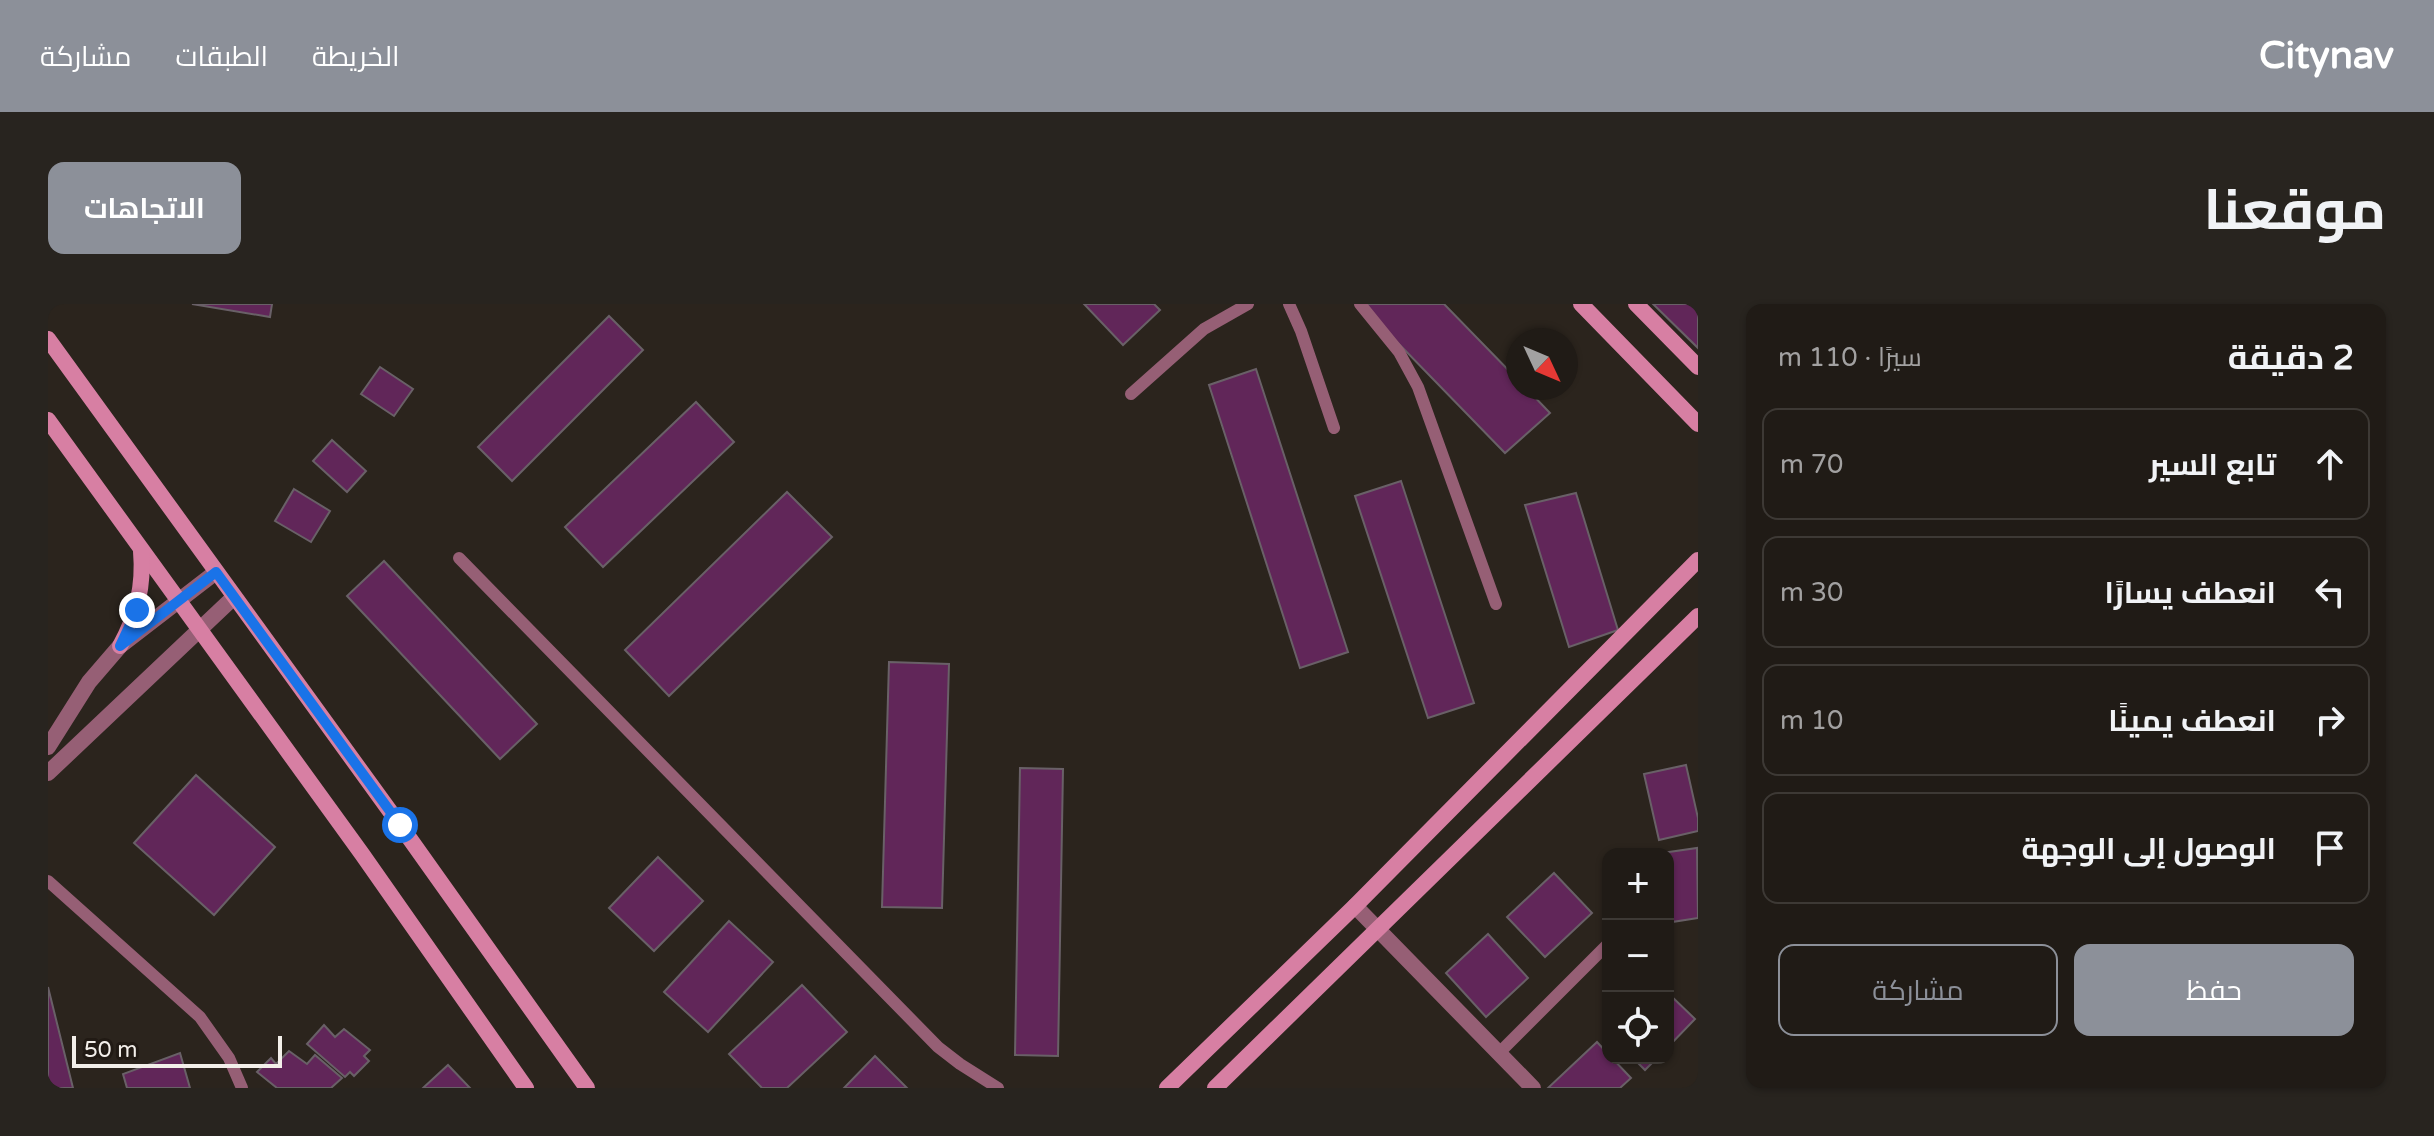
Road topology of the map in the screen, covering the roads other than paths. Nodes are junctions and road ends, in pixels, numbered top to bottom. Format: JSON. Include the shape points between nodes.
{"nodes":[{"id":1,"x":1248,"y":304,"type":"edge"},
{"id":2,"x":1289,"y":304,"type":"edge"},
{"id":3,"x":1360,"y":304,"type":"edge"},
{"id":4,"x":1581,"y":304,"type":"edge"},
{"id":5,"x":1636,"y":304,"type":"edge"},
{"id":6,"x":48,"y":339,"type":"edge"},
{"id":7,"x":1698,"y":367,"type":"edge"},
{"id":8,"x":1131,"y":394,"type":"dead end"},
{"id":9,"x":48,"y":420,"type":"edge"},
{"id":10,"x":1698,"y":424,"type":"edge"},
{"id":11,"x":1334,"y":428,"type":"dead end"},
{"id":12,"x":141,"y":549,"type":"junction"},
{"id":13,"x":459,"y":558,"type":"dead end"},
{"id":14,"x":1698,"y":560,"type":"edge"},
{"id":15,"x":216,"y":572,"type":"junction"},
{"id":16,"x":234,"y":597,"type":"junction"},
{"id":17,"x":179,"y":602,"type":"junction"},
{"id":18,"x":1496,"y":604,"type":"dead end"},
{"id":19,"x":1698,"y":616,"type":"edge"},
{"id":20,"x":199,"y":630,"type":"junction"},
{"id":21,"x":120,"y":646,"type":"junction"},
{"id":22,"x":48,"y":747,"type":"edge"},
{"id":23,"x":48,"y":773,"type":"edge"},
{"id":24,"x":48,"y":881,"type":"edge"},
{"id":25,"x":1355,"y":906,"type":"junction"},
{"id":26,"x":1378,"y":929,"type":"junction"},
{"id":27,"x":1602,"y":950,"type":"edge"},
{"id":28,"x":1499,"y":1053,"type":"junction"},
{"id":29,"x":242,"y":1088,"type":"edge"},
{"id":30,"x":526,"y":1088,"type":"edge"},
{"id":31,"x":587,"y":1088,"type":"edge"},
{"id":32,"x":998,"y":1088,"type":"edge"},
{"id":33,"x":1167,"y":1088,"type":"edge"},
{"id":34,"x":1215,"y":1088,"type":"edge"},
{"id":35,"x":1533,"y":1088,"type":"edge"}],
"edges":[{"from":1,"to":8,"type":"lane","via":[[1204,329]]},
{"from":2,"to":11,"type":"lane"},
{"from":3,"to":18,"type":"lane","via":[[1399,352],[1418,387]]},
{"from":4,"to":10,"type":"main road"},
{"from":5,"to":7,"type":"main road"},
{"from":6,"to":15,"type":"main road"},
{"from":9,"to":12,"type":"main road"},
{"from":12,"to":17,"type":"main road"},
{"from":12,"to":21,"type":"main road","via":[[137,610]]},
{"from":13,"to":32,"type":"lane","via":[[938,1047]]},
{"from":14,"to":25,"type":"main road"},
{"from":15,"to":16,"type":"main road"},
{"from":15,"to":17,"type":"street"},
{"from":16,"to":20,"type":"street"},
{"from":16,"to":31,"type":"main road"},
{"from":17,"to":20,"type":"main road"},
{"from":17,"to":21,"type":"street"},
{"from":19,"to":26,"type":"main road"},
{"from":20,"to":23,"type":"street"},
{"from":20,"to":30,"type":"main road"},
{"from":21,"to":22,"type":"street","via":[[89,682]]},
{"from":24,"to":29,"type":"lane","via":[[200,1017],[229,1058]]},
{"from":25,"to":26,"type":"street"},
{"from":25,"to":33,"type":"main road"},
{"from":26,"to":28,"type":"street"},
{"from":26,"to":34,"type":"main road"},
{"from":27,"to":28,"type":"lane"},
{"from":28,"to":35,"type":"street"}]}
